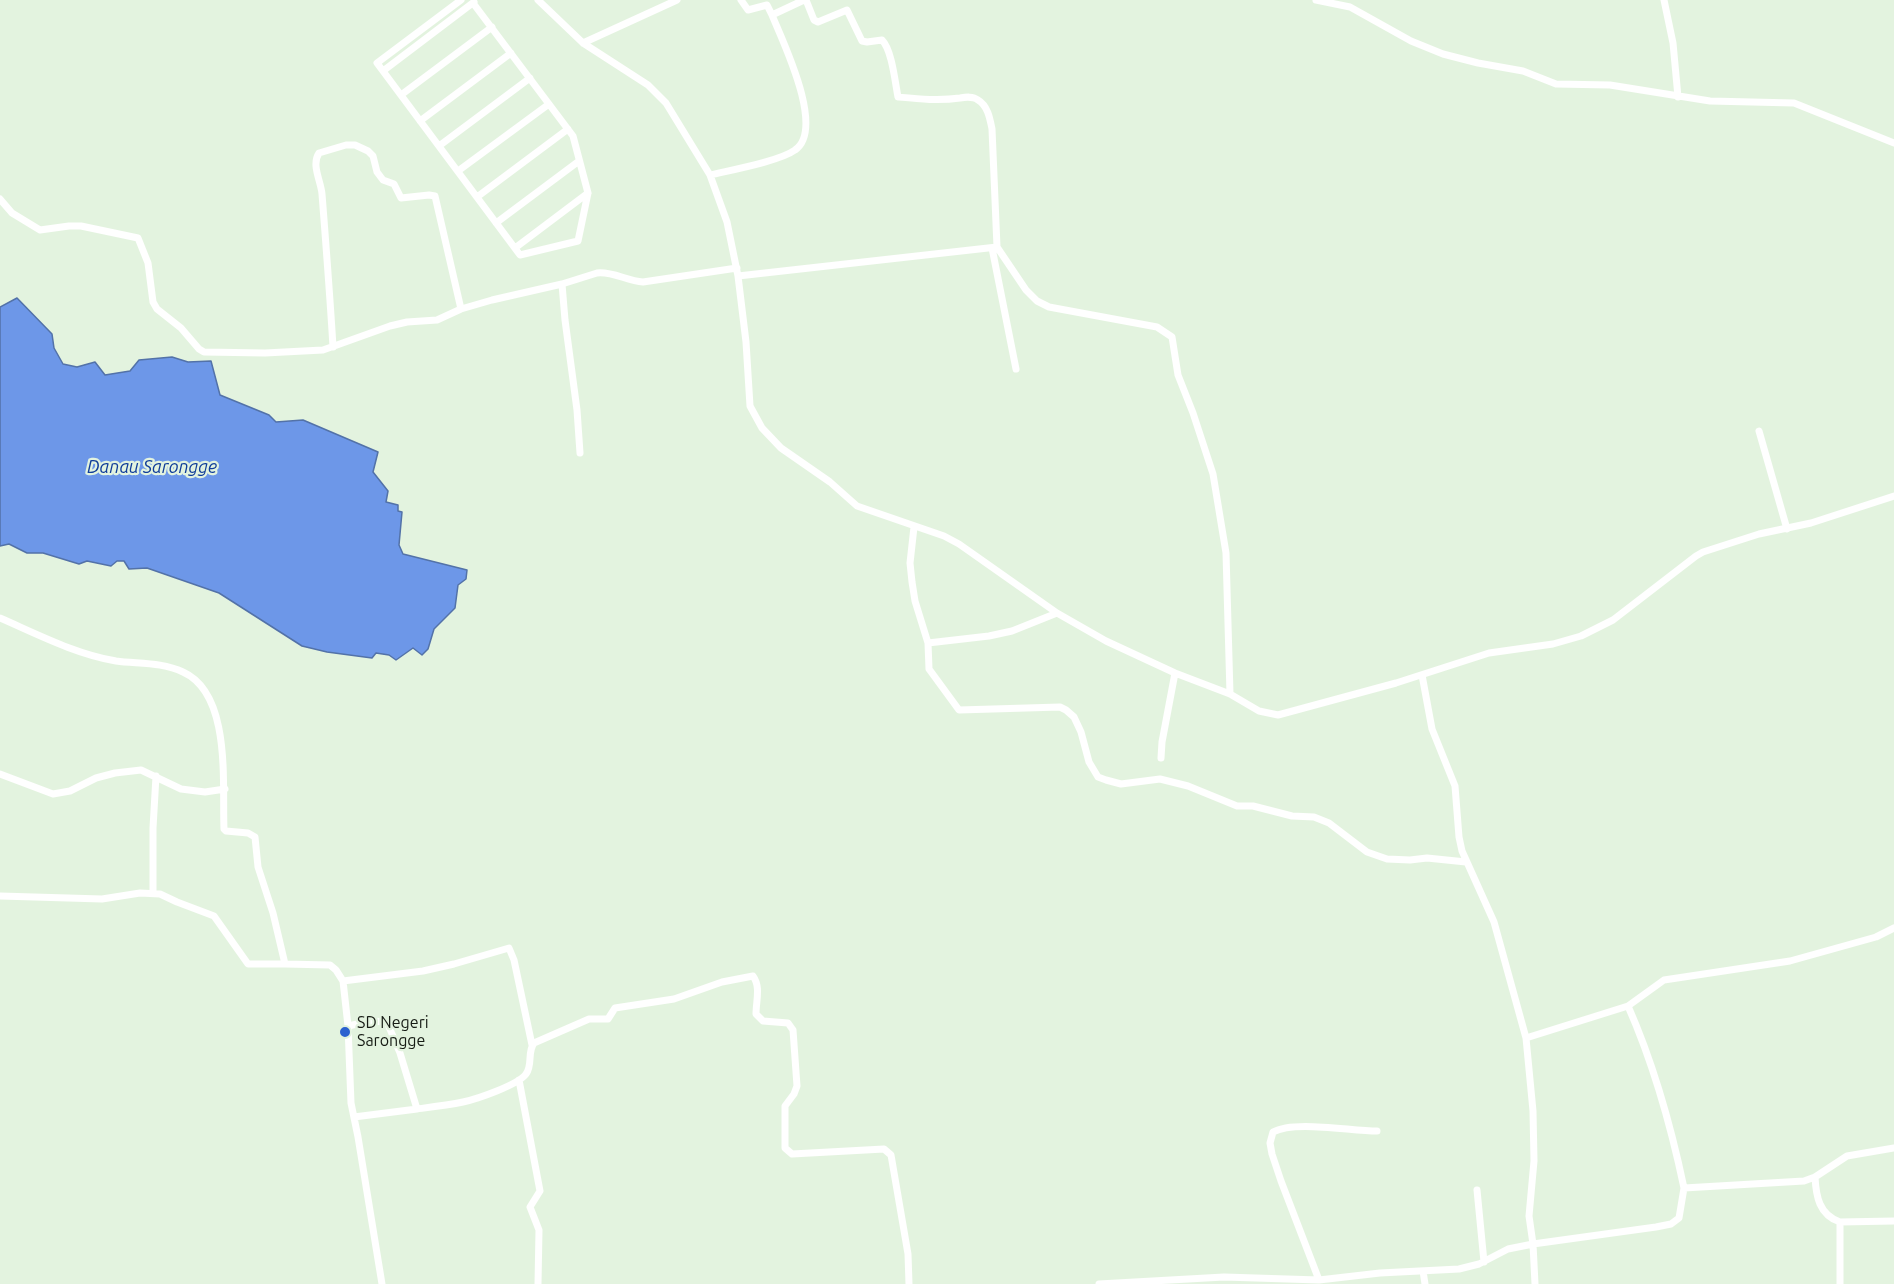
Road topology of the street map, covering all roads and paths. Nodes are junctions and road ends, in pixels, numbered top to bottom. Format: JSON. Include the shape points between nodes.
{"nodes":[{"id":1,"x":461,"y":0,"type":"edge"},
{"id":2,"x":538,"y":0,"type":"edge"},
{"id":3,"x":677,"y":0,"type":"edge"},
{"id":4,"x":741,"y":0,"type":"edge"},
{"id":5,"x":805,"y":0,"type":"edge"},
{"id":6,"x":1316,"y":0,"type":"edge"},
{"id":7,"x":1664,"y":0,"type":"edge"},
{"id":8,"x":474,"y":1,"type":"edge"},
{"id":9,"x":772,"y":15,"type":"junction"},
{"id":10,"x":492,"y":27,"type":"junction"},
{"id":11,"x":583,"y":43,"type":"junction"},
{"id":12,"x":511,"y":53,"type":"junction"},
{"id":13,"x":383,"y":71,"type":"junction"},
{"id":14,"x":530,"y":78,"type":"junction"},
{"id":15,"x":401,"y":95,"type":"junction"},
{"id":16,"x":1678,"y":97,"type":"junction"},
{"id":17,"x":549,"y":104,"type":"junction"},
{"id":18,"x":420,"y":121,"type":"junction"},
{"id":19,"x":568,"y":129,"type":"junction"},
{"id":20,"x":1894,"y":143,"type":"edge"},
{"id":21,"x":439,"y":146,"type":"junction"},
{"id":22,"x":579,"y":160,"type":"junction"},
{"id":23,"x":458,"y":171,"type":"junction"},
{"id":24,"x":710,"y":175,"type":"junction"},
{"id":25,"x":588,"y":193,"type":"junction"},
{"id":26,"x":477,"y":197,"type":"junction"},
{"id":27,"x":0,"y":199,"type":"edge"},
{"id":28,"x":496,"y":223,"type":"junction"},
{"id":29,"x":995,"y":247,"type":"junction"},
{"id":30,"x":515,"y":248,"type":"junction"},
{"id":31,"x":737,"y":268,"type":"junction"},
{"id":32,"x":738,"y":276,"type":"junction"},
{"id":33,"x":562,"y":284,"type":"junction"},
{"id":34,"x":461,"y":309,"type":"junction"},
{"id":35,"x":333,"y":347,"type":"junction"},
{"id":36,"x":1016,"y":369,"type":"dead end"},
{"id":37,"x":1759,"y":431,"type":"dead end"},
{"id":38,"x":580,"y":453,"type":"dead end"},
{"id":39,"x":1894,"y":496,"type":"edge"},
{"id":40,"x":914,"y":526,"type":"junction"},
{"id":41,"x":1787,"y":529,"type":"junction"},
{"id":42,"x":1057,"y":613,"type":"junction"},
{"id":43,"x":0,"y":618,"type":"edge"},
{"id":44,"x":928,"y":644,"type":"junction"},
{"id":45,"x":1174,"y":673,"type":"junction"},
{"id":46,"x":1422,"y":675,"type":"junction"},
{"id":47,"x":1230,"y":694,"type":"junction"},
{"id":48,"x":1161,"y":758,"type":"dead end"},
{"id":49,"x":0,"y":774,"type":"edge"},
{"id":50,"x":156,"y":776,"type":"junction"},
{"id":51,"x":225,"y":789,"type":"junction"},
{"id":52,"x":1466,"y":862,"type":"junction"},
{"id":53,"x":153,"y":893,"type":"junction"},
{"id":54,"x":0,"y":896,"type":"edge"},
{"id":55,"x":1894,"y":927,"type":"edge"},
{"id":56,"x":285,"y":964,"type":"junction"},
{"id":57,"x":343,"y":981,"type":"junction"},
{"id":58,"x":1628,"y":1006,"type":"junction"},
{"id":59,"x":348,"y":1026,"type":"junction"},
{"id":60,"x":1526,"y":1038,"type":"junction"},
{"id":61,"x":532,"y":1045,"type":"junction"},
{"id":62,"x":519,"y":1080,"type":"junction"},
{"id":63,"x":417,"y":1109,"type":"junction"},
{"id":64,"x":354,"y":1117,"type":"junction"},
{"id":65,"x":1377,"y":1131,"type":"dead end"},
{"id":66,"x":1894,"y":1148,"type":"edge"},
{"id":67,"x":1815,"y":1177,"type":"junction"},
{"id":68,"x":1684,"y":1188,"type":"junction"},
{"id":69,"x":1477,"y":1190,"type":"dead end"},
{"id":70,"x":1894,"y":1221,"type":"edge"},
{"id":71,"x":1840,"y":1222,"type":"junction"},
{"id":72,"x":1533,"y":1244,"type":"junction"},
{"id":73,"x":1484,"y":1262,"type":"junction"},
{"id":74,"x":1423,"y":1271,"type":"junction"},
{"id":75,"x":1319,"y":1280,"type":"junction"},
{"id":76,"x":382,"y":1284,"type":"edge"},
{"id":77,"x":538,"y":1284,"type":"edge"},
{"id":78,"x":909,"y":1284,"type":"edge"},
{"id":79,"x":1099,"y":1284,"type":"edge"},
{"id":80,"x":1425,"y":1284,"type":"edge"},
{"id":81,"x":1535,"y":1284,"type":"edge"},
{"id":82,"x":1840,"y":1284,"type":"edge"}],
"edges":[{"from":1,"to":13,"type":"street","via":[[377,63]]},
{"from":2,"to":11,"type":"street"},
{"from":3,"to":11,"type":"street"},
{"from":4,"to":9,"type":"street","via":[[748,10],[767,5]]},
{"from":5,"to":9,"type":"street"},
{"from":5,"to":29,"type":"street","via":[[814,20],[818,22],[847,10],[862,41],[885,42],[898,97],[969,97],[982,102],[992,129]]},
{"from":6,"to":16,"type":"street","via":[[1350,7],[1443,54],[1523,70],[1556,84],[1610,85]]},
{"from":7,"to":16,"type":"street"},
{"from":8,"to":10,"type":"street"},
{"from":8,"to":13,"type":"street"},
{"from":9,"to":24,"type":"street","via":[[790,54],[803,98],[802,141],[796,150],[778,157]]},
{"from":10,"to":12,"type":"street"},
{"from":10,"to":15,"type":"street"},
{"from":11,"to":24,"type":"street","via":[[648,85],[666,103]]},
{"from":12,"to":14,"type":"street"},
{"from":12,"to":18,"type":"street"},
{"from":13,"to":15,"type":"street"},
{"from":14,"to":17,"type":"street"},
{"from":14,"to":21,"type":"street"},
{"from":15,"to":18,"type":"street"},
{"from":16,"to":20,"type":"street","via":[[1794,103]]},
{"from":17,"to":19,"type":"street"},
{"from":17,"to":23,"type":"street"},
{"from":18,"to":21,"type":"street"},
{"from":19,"to":22,"type":"street"},
{"from":19,"to":26,"type":"street"},
{"from":21,"to":23,"type":"street"},
{"from":22,"to":25,"type":"street"},
{"from":22,"to":28,"type":"street"},
{"from":23,"to":26,"type":"street"},
{"from":24,"to":31,"type":"street","via":[[727,222]]},
{"from":25,"to":30,"type":"street"},
{"from":25,"to":30,"type":"street","via":[[578,241],[520,255]]},
{"from":26,"to":28,"type":"street"},
{"from":27,"to":35,"type":"street","via":[[12,213],[40,230],[69,225],[138,238],[148,263],[153,302],[199,350],[265,353]]},
{"from":28,"to":30,"type":"street"},
{"from":29,"to":32,"type":"street"},
{"from":29,"to":36,"type":"street"},
{"from":29,"to":47,"type":"street","via":[[1037,301],[1049,307],[1157,327],[1172,337],[1178,375],[1213,474],[1226,553]]},
{"from":31,"to":32,"type":"street"},
{"from":31,"to":33,"type":"street","via":[[643,282],[602,272]]},
{"from":32,"to":40,"type":"street","via":[[753,414],[781,448],[830,482],[856,506]]},
{"from":33,"to":34,"type":"street"},
{"from":33,"to":38,"type":"street"},
{"from":34,"to":35,"type":"street","via":[[437,320],[390,326]]},
{"from":34,"to":35,"type":"street","via":[[435,196],[401,198],[394,184],[380,176],[373,156],[356,145],[318,153],[315,162],[322,189]]},
{"from":37,"to":41,"type":"street"},
{"from":39,"to":41,"type":"street"},
{"from":40,"to":42,"type":"street","via":[[959,544]]},
{"from":40,"to":44,"type":"street","via":[[912,582]]},
{"from":41,"to":46,"type":"street","via":[[1759,534],[1696,556],[1613,621],[1581,636],[1489,653]]},
{"from":42,"to":44,"type":"street","via":[[1012,631]]},
{"from":42,"to":45,"type":"street"},
{"from":43,"to":51,"type":"street","via":[[75,650],[114,661],[166,667],[191,676],[204,689],[215,712]]},
{"from":44,"to":52,"type":"street","via":[[931,674],[959,710],[1066,710],[1074,717],[1098,777],[1121,784],[1160,779],[1237,806],[1314,817],[1329,823],[1367,852],[1387,859]]},
{"from":45,"to":47,"type":"street"},
{"from":45,"to":48,"type":"street"},
{"from":46,"to":47,"type":"street","via":[[1278,715],[1259,711]]},
{"from":46,"to":52,"type":"street","via":[[1432,729],[1455,786],[1459,837]]},
{"from":49,"to":50,"type":"street","via":[[53,794],[115,773],[141,770]]},
{"from":50,"to":51,"type":"street","via":[[181,789]]},
{"from":50,"to":53,"type":"street"},
{"from":51,"to":56,"type":"street","via":[[224,829],[255,837],[258,867]]},
{"from":52,"to":60,"type":"street","via":[[1494,922]]},
{"from":53,"to":54,"type":"street","via":[[102,899]]},
{"from":53,"to":56,"type":"street","via":[[214,916],[248,964]]},
{"from":55,"to":58,"type":"street","via":[[1876,937],[1790,961],[1664,980]]},
{"from":56,"to":57,"type":"street","via":[[330,965]]},
{"from":57,"to":59,"type":"street"},
{"from":57,"to":61,"type":"street","via":[[423,971],[509,948]]},
{"from":58,"to":60,"type":"street"},
{"from":58,"to":68,"type":"street","via":[[1661,1094]]},
{"from":59,"to":63,"type":"street","via":[[387,1022]]},
{"from":59,"to":64,"type":"street","via":[[348,1078]]},
{"from":60,"to":72,"type":"street","via":[[1533,1111],[1529,1216]]},
{"from":61,"to":62,"type":"street","via":[[530,1068]]},
{"from":61,"to":78,"type":"street","via":[[589,1019],[608,1019],[615,1008],[674,999],[753,976],[758,994],[756,1014],[762,1021],[788,1023],[793,1030],[797,1086],[785,1106],[787,1152],[884,1149],[891,1155],[908,1254]]},
{"from":62,"to":63,"type":"street","via":[[464,1102]]},
{"from":62,"to":77,"type":"street","via":[[540,1191],[530,1207],[539,1230]]},
{"from":63,"to":64,"type":"street"},
{"from":64,"to":76,"type":"street"},
{"from":65,"to":75,"type":"street","via":[[1301,1125],[1273,1132],[1272,1154]]},
{"from":66,"to":67,"type":"street","via":[[1847,1156]]},
{"from":67,"to":68,"type":"street","via":[[1794,1183]]},
{"from":67,"to":71,"type":"street","via":[[1816,1196],[1822,1209]]},
{"from":68,"to":72,"type":"street","via":[[1679,1218],[1671,1224]]},
{"from":69,"to":73,"type":"street"},
{"from":70,"to":71,"type":"street"},
{"from":71,"to":82,"type":"street"},
{"from":72,"to":73,"type":"street"},
{"from":72,"to":81,"type":"street"},
{"from":73,"to":74,"type":"street","via":[[1459,1269]]},
{"from":74,"to":75,"type":"street"},
{"from":74,"to":80,"type":"street"},
{"from":75,"to":79,"type":"street","via":[[1224,1277]]}]}
